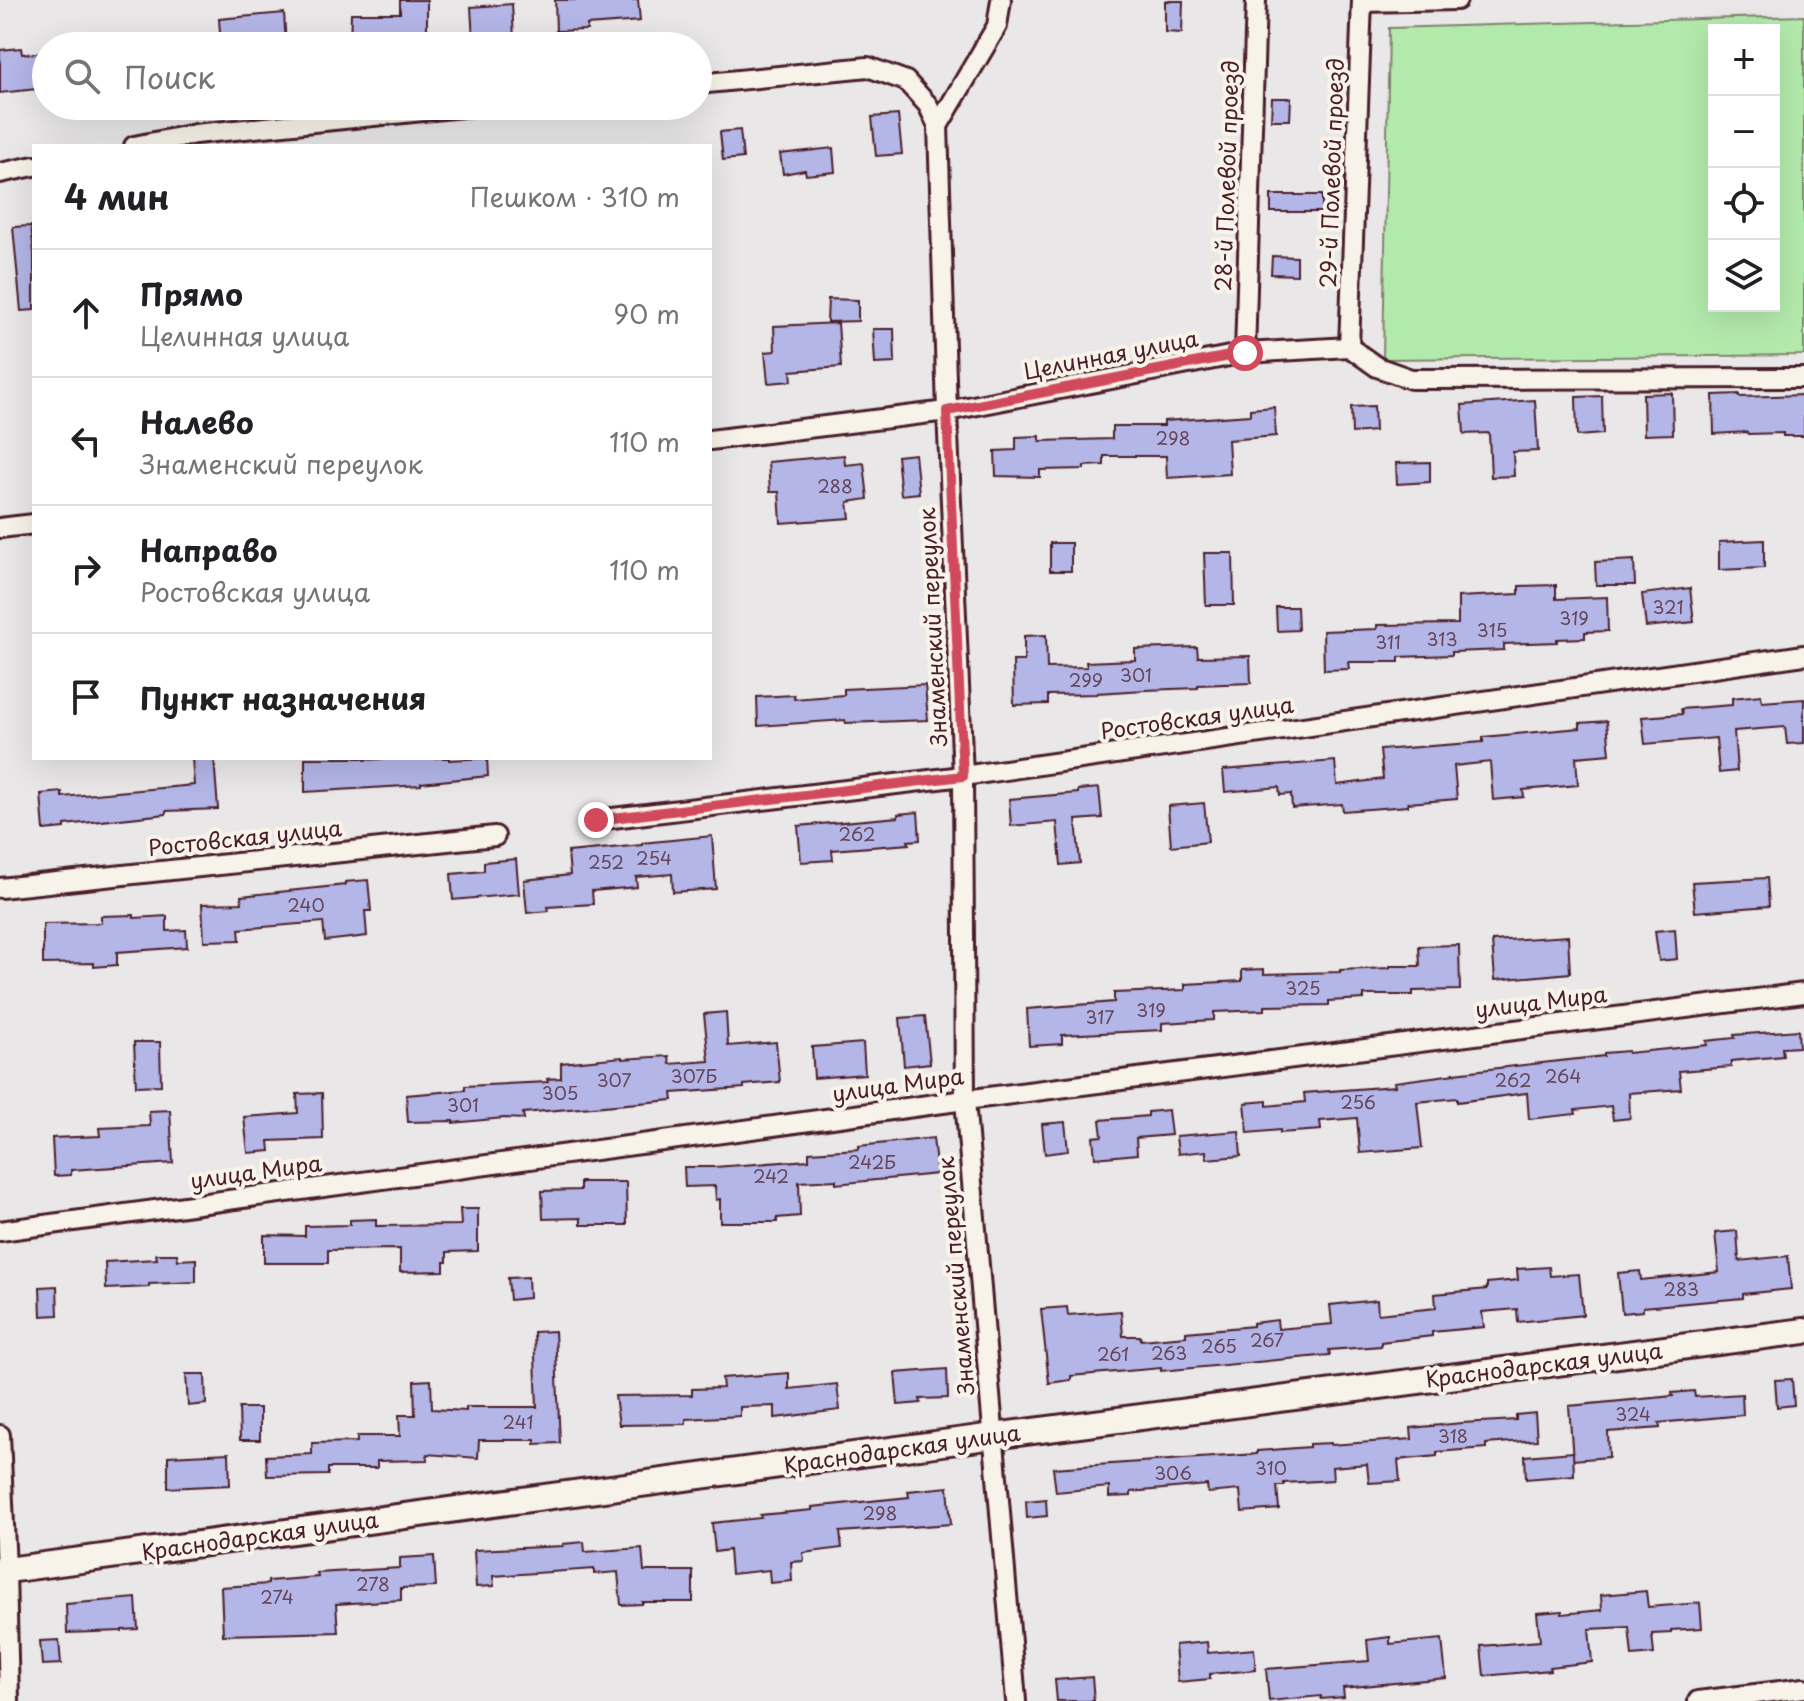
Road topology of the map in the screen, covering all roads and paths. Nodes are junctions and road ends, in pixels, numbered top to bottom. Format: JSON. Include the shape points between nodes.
{"nodes":[{"id":1,"x":1001,"y":0,"type":"edge"},
{"id":2,"x":1256,"y":0,"type":"edge"},
{"id":3,"x":1457,"y":0,"type":"edge"},
{"id":4,"x":1362,"y":1,"type":"edge"},
{"id":5,"x":712,"y":83,"type":"edge"},
{"id":6,"x":334,"y":120,"type":"edge"},
{"id":7,"x":938,"y":126,"type":"junction"},
{"id":8,"x":144,"y":144,"type":"edge"},
{"id":9,"x":32,"y":166,"type":"edge"},
{"id":10,"x":0,"y":173,"type":"edge"},
{"id":11,"x":1349,"y":347,"type":"junction"},
{"id":12,"x":1245,"y":353,"type":"junction"},
{"id":13,"x":1804,"y":378,"type":"edge"},
{"id":14,"x":947,"y":411,"type":"junction"},
{"id":15,"x":712,"y":440,"type":"edge"},
{"id":16,"x":32,"y":524,"type":"edge"},
{"id":17,"x":0,"y":528,"type":"edge"},
{"id":18,"x":1804,"y":655,"type":"edge"},
{"id":19,"x":963,"y":776,"type":"junction"},
{"id":20,"x":596,"y":820,"type":"dead end"},
{"id":21,"x":495,"y":836,"type":"dead end"},
{"id":22,"x":0,"y":888,"type":"edge"},
{"id":23,"x":1804,"y":993,"type":"edge"},
{"id":24,"x":965,"y":1100,"type":"junction"},
{"id":25,"x":0,"y":1231,"type":"edge"},
{"id":26,"x":1804,"y":1331,"type":"edge"},
{"id":27,"x":0,"y":1435,"type":"edge"},
{"id":28,"x":994,"y":1436,"type":"junction"},
{"id":29,"x":3,"y":1571,"type":"edge"},
{"id":30,"x":1804,"y":1688,"type":"edge"},
{"id":31,"x":9,"y":1701,"type":"edge"},
{"id":32,"x":1016,"y":1701,"type":"edge"},
{"id":33,"x":1698,"y":1701,"type":"edge"}],
"edges":[{"from":1,"to":7,"type":"street","via":[[997,26]]},
{"from":2,"to":12,"type":"street","name":"28-й Полевой проезд"},
{"from":3,"to":4,"type":"street"},
{"from":4,"to":11,"type":"street","name":"29-й Полевой проезд"},
{"from":5,"to":7,"type":"street","via":[[868,67],[906,81],[928,105]]},
{"from":6,"to":8,"type":"street"},
{"from":7,"to":14,"type":"street","name":"Знаменский переулок"},
{"from":9,"to":10,"type":"street"},
{"from":11,"to":12,"type":"street","name":"Целинная улица"},
{"from":11,"to":13,"type":"street","via":[[1377,367],[1411,379]]},
{"from":12,"to":14,"type":"street","name":"Целинная улица"},
{"from":14,"to":15,"type":"street","name":"Целинная улица"},
{"from":14,"to":19,"type":"street","name":"Знаменский переулок"},
{"from":16,"to":17,"type":"street"},
{"from":18,"to":19,"type":"street","name":"Ростовская улица"},
{"from":19,"to":20,"type":"street","name":"Ростовская улица"},
{"from":19,"to":24,"type":"street","name":"Знаменский переулок"},
{"from":21,"to":22,"type":"street","name":"Ростовская улица"},
{"from":23,"to":24,"type":"street","name":"улица Мира"},
{"from":24,"to":25,"type":"street","name":"улица Мира"},
{"from":24,"to":28,"type":"street","name":"Знаменский переулок"},
{"from":26,"to":28,"type":"street","name":"Краснодарская улица"},
{"from":27,"to":29,"type":"street"},
{"from":28,"to":29,"type":"street","name":"Краснодарская улица"},
{"from":28,"to":32,"type":"street","name":"Знаменский переулок"},
{"from":29,"to":31,"type":"street"},
{"from":30,"to":33,"type":"street"}]}
